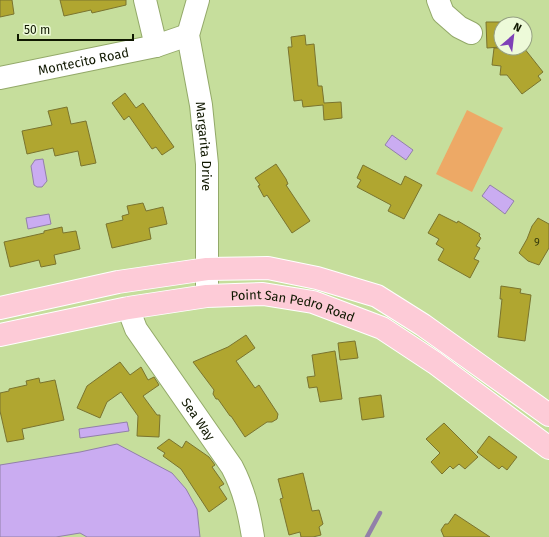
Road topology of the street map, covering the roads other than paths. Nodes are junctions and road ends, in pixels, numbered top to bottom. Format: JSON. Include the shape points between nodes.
{"nodes":[{"id":1,"x":144,"y":0,"type":"edge"},
{"id":2,"x":198,"y":0,"type":"edge"},
{"id":3,"x":438,"y":0,"type":"edge"},
{"id":4,"x":471,"y":33,"type":"dead end"},
{"id":5,"x":188,"y":35,"type":"junction"},
{"id":6,"x":156,"y":46,"type":"junction"},
{"id":7,"x":0,"y":78,"type":"edge"},
{"id":8,"x":207,"y":269,"type":"junction"},
{"id":9,"x":207,"y":296,"type":"junction"},
{"id":10,"x":0,"y":308,"type":"edge"},
{"id":11,"x":128,"y":308,"type":"junction"},
{"id":12,"x":0,"y":335,"type":"edge"},
{"id":13,"x":549,"y":415,"type":"edge"},
{"id":14,"x":549,"y":448,"type":"edge"},
{"id":15,"x":253,"y":537,"type":"edge"}],
"edges":[{"from":1,"to":6,"type":"street"},
{"from":2,"to":5,"type":"street","name":"Margarita Drive"},
{"from":3,"to":4,"type":"street","via":[[443,14]]},
{"from":5,"to":6,"type":"street","name":"Montecito Road"},
{"from":5,"to":8,"type":"street","name":"Margarita Drive","via":[[201,105],[207,164]]},
{"from":6,"to":7,"type":"street","name":"Montecito Road"},
{"from":8,"to":9,"type":"street","name":"Margarita Drive"},
{"from":8,"to":10,"type":"main road","via":[[118,282]]},
{"from":8,"to":13,"type":"main road","via":[[268,268],[317,278],[377,296],[423,325]]},
{"from":9,"to":11,"type":"main road","name":"Point San Pedro Road"},
{"from":9,"to":14,"type":"main road","name":"Point San Pedro Road","via":[[264,294],[313,302],[382,328]]},
{"from":11,"to":12,"type":"main road","name":"Point San Pedro Road"},
{"from":11,"to":15,"type":"street","name":"Sea Way","via":[[136,329],[232,467],[247,506]]}]}
